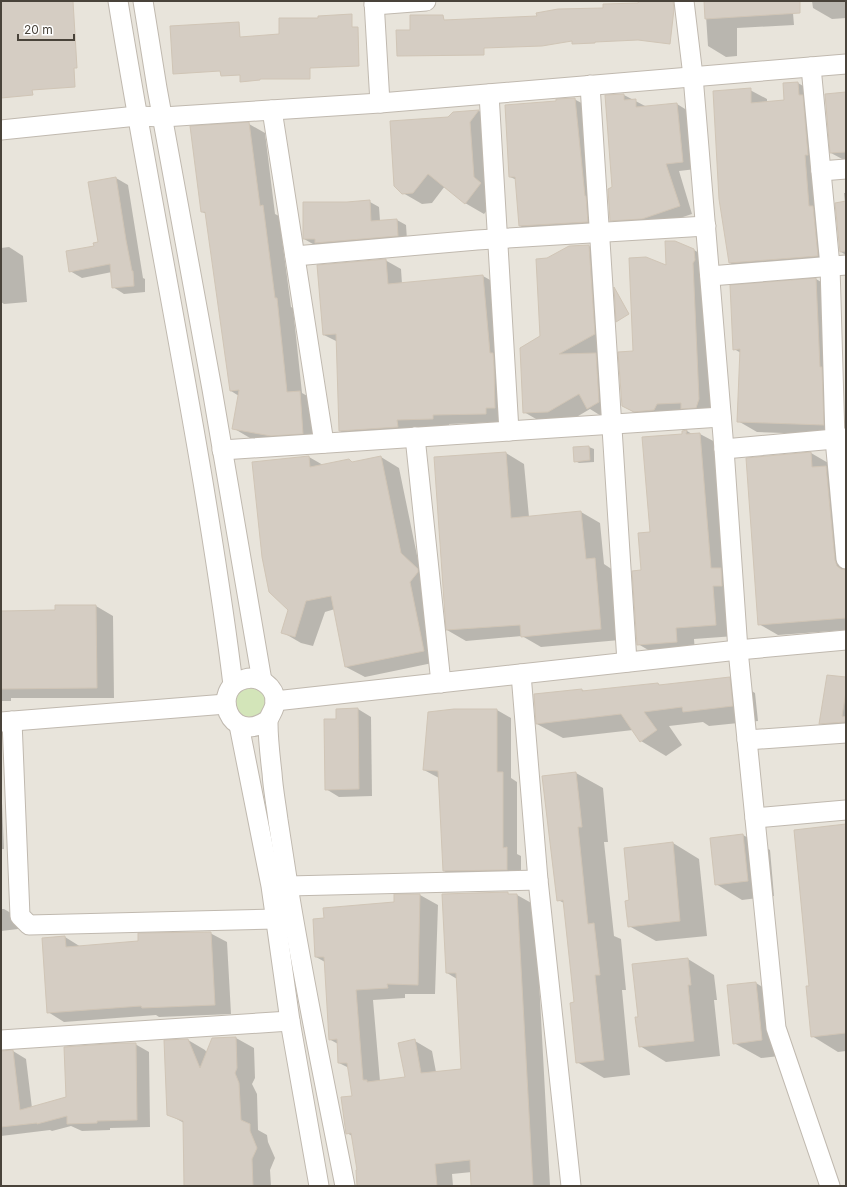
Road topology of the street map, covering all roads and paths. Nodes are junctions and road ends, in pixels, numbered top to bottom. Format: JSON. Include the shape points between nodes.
{"nodes":[{"id":1,"x":118,"y":1,"type":"edge"},
{"id":2,"x":143,"y":1,"type":"edge"},
{"id":3,"x":426,"y":1,"type":"edge"},
{"id":4,"x":684,"y":1,"type":"edge"},
{"id":5,"x":374,"y":3,"type":"edge"},
{"id":6,"x":846,"y":64,"type":"edge"},
{"id":7,"x":811,"y":67,"type":"junction"},
{"id":8,"x":693,"y":76,"type":"junction"},
{"id":9,"x":590,"y":85,"type":"junction"},
{"id":10,"x":489,"y":94,"type":"junction"},
{"id":11,"x":380,"y":103,"type":"junction"},
{"id":12,"x":272,"y":110,"type":"junction"},
{"id":13,"x":137,"y":116,"type":"junction"},
{"id":14,"x":163,"y":116,"type":"junction"},
{"id":15,"x":1,"y":130,"type":"edge"},
{"id":16,"x":846,"y":169,"type":"edge"},
{"id":17,"x":821,"y":171,"type":"junction"},
{"id":18,"x":706,"y":226,"type":"junction"},
{"id":19,"x":600,"y":232,"type":"junction"},
{"id":20,"x":498,"y":238,"type":"junction"},
{"id":21,"x":295,"y":256,"type":"junction"},
{"id":22,"x":838,"y":266,"type":"edge"},
{"id":23,"x":710,"y":276,"type":"junction"},
{"id":24,"x":721,"y":417,"type":"junction"},
{"id":25,"x":612,"y":424,"type":"junction"},
{"id":26,"x":509,"y":431,"type":"junction"},
{"id":27,"x":415,"y":437,"type":"junction"},
{"id":28,"x":840,"y":438,"type":"edge"},
{"id":29,"x":324,"y":444,"type":"junction"},
{"id":30,"x":724,"y":449,"type":"junction"},
{"id":31,"x":222,"y":450,"type":"junction"},
{"id":32,"x":846,"y":559,"type":"edge"},
{"id":33,"x":846,"y":640,"type":"edge"},
{"id":34,"x":738,"y":650,"type":"junction"},
{"id":35,"x":628,"y":662,"type":"junction"},
{"id":36,"x":521,"y":674,"type":"junction"},
{"id":37,"x":262,"y":681,"type":"junction"},
{"id":38,"x":441,"y":683,"type":"junction"},
{"id":39,"x":233,"y":685,"type":"junction"},
{"id":40,"x":275,"y":701,"type":"junction"},
{"id":41,"x":226,"y":704,"type":"junction"},
{"id":42,"x":268,"y":720,"type":"junction"},
{"id":43,"x":7,"y":722,"type":"edge"},
{"id":44,"x":239,"y":724,"type":"junction"},
{"id":45,"x":846,"y":733,"type":"edge"},
{"id":46,"x":747,"y":740,"type":"junction"},
{"id":47,"x":846,"y":810,"type":"edge"},
{"id":48,"x":755,"y":818,"type":"junction"},
{"id":49,"x":538,"y":880,"type":"junction"},
{"id":50,"x":288,"y":886,"type":"junction"},
{"id":51,"x":275,"y":919,"type":"junction"},
{"id":52,"x":290,"y":1021,"type":"junction"},
{"id":53,"x":1,"y":1040,"type":"edge"},
{"id":54,"x":319,"y":1186,"type":"edge"},
{"id":55,"x":345,"y":1186,"type":"edge"},
{"id":56,"x":571,"y":1186,"type":"edge"},
{"id":57,"x":830,"y":1186,"type":"edge"}],
"edges":[{"from":1,"to":13,"type":"street"},
{"from":2,"to":14,"type":"street"},
{"from":3,"to":5,"type":"street"},
{"from":4,"to":8,"type":"street"},
{"from":5,"to":11,"type":"street"},
{"from":6,"to":7,"type":"street"},
{"from":7,"to":8,"type":"street"},
{"from":7,"to":17,"type":"street"},
{"from":8,"to":9,"type":"street"},
{"from":8,"to":18,"type":"street"},
{"from":9,"to":10,"type":"street"},
{"from":9,"to":19,"type":"street"},
{"from":10,"to":11,"type":"street"},
{"from":10,"to":20,"type":"street"},
{"from":11,"to":12,"type":"street"},
{"from":12,"to":14,"type":"street"},
{"from":12,"to":21,"type":"street"},
{"from":13,"to":14,"type":"street"},
{"from":13,"to":15,"type":"street"},
{"from":13,"to":39,"type":"street","via":[[188,394],[226,623]]},
{"from":14,"to":31,"type":"street"},
{"from":16,"to":17,"type":"street"},
{"from":17,"to":22,"type":"street"},
{"from":18,"to":19,"type":"street"},
{"from":18,"to":23,"type":"street"},
{"from":19,"to":20,"type":"street"},
{"from":19,"to":25,"type":"street"},
{"from":20,"to":21,"type":"street"},
{"from":20,"to":26,"type":"street"},
{"from":21,"to":29,"type":"street"},
{"from":22,"to":23,"type":"street"},
{"from":22,"to":28,"type":"street"},
{"from":23,"to":24,"type":"street"},
{"from":24,"to":25,"type":"street"},
{"from":24,"to":30,"type":"street"},
{"from":25,"to":26,"type":"street"},
{"from":25,"to":35,"type":"street"},
{"from":26,"to":27,"type":"street"},
{"from":27,"to":29,"type":"street"},
{"from":27,"to":38,"type":"street"},
{"from":28,"to":30,"type":"street"},
{"from":28,"to":32,"type":"street"},
{"from":29,"to":31,"type":"street"},
{"from":30,"to":34,"type":"street"},
{"from":31,"to":37,"type":"street"},
{"from":33,"to":34,"type":"street"},
{"from":34,"to":35,"type":"street"},
{"from":34,"to":46,"type":"street"},
{"from":35,"to":36,"type":"street"},
{"from":36,"to":38,"type":"street"},
{"from":36,"to":49,"type":"street"},
{"from":37,"to":39,"type":"street","via":[[247,678]]},
{"from":37,"to":40,"type":"street","via":[[273,691]]},
{"from":38,"to":40,"type":"street"},
{"from":39,"to":41,"type":"street","via":[[228,692]]},
{"from":40,"to":42,"type":"street","via":[[274,712]]},
{"from":41,"to":43,"type":"street"},
{"from":41,"to":44,"type":"street","via":[[232,719]]},
{"from":42,"to":44,"type":"street","via":[[260,726],[250,728]]},
{"from":42,"to":50,"type":"street","via":[[272,779]]},
{"from":43,"to":51,"type":"street","via":[[20,916],[30,925]]},
{"from":44,"to":51,"type":"street","via":[[270,878]]},
{"from":45,"to":46,"type":"street"},
{"from":46,"to":48,"type":"street"},
{"from":47,"to":48,"type":"street"},
{"from":48,"to":57,"type":"street","via":[[776,1028]]},
{"from":49,"to":50,"type":"street"},
{"from":49,"to":56,"type":"street"},
{"from":50,"to":55,"type":"street"},
{"from":51,"to":52,"type":"street"},
{"from":52,"to":53,"type":"street"},
{"from":52,"to":54,"type":"street"}]}
